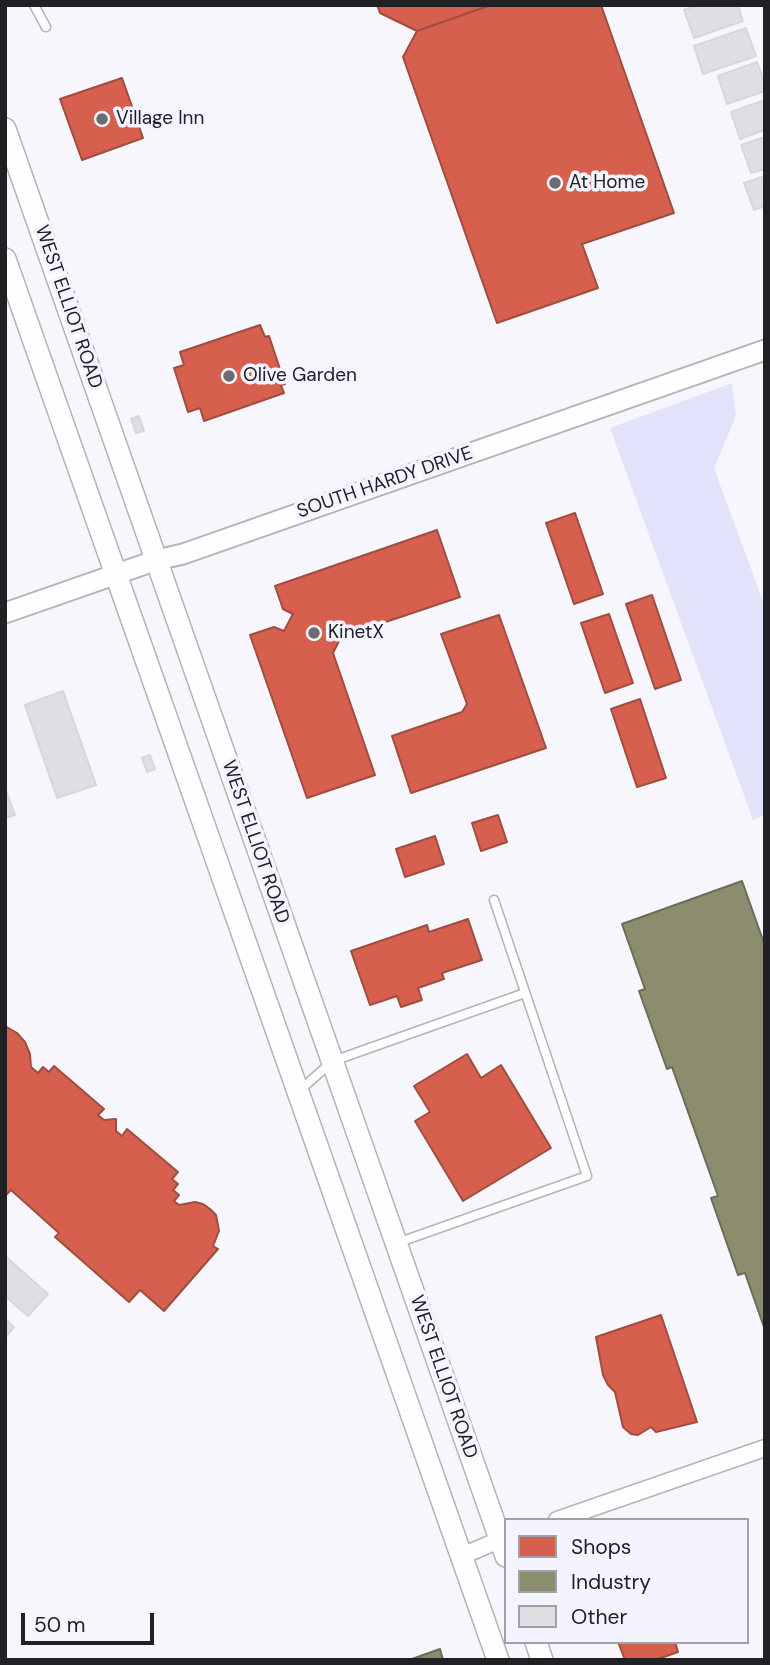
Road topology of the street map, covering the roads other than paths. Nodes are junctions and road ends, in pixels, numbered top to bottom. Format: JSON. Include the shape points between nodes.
{"nodes":[{"id":1,"x":34,"y":5,"type":"edge"},
{"id":2,"x":46,"y":27,"type":"dead end"},
{"id":3,"x":5,"y":129,"type":"edge"},
{"id":4,"x":5,"y":259,"type":"edge"},
{"id":5,"x":765,"y":350,"type":"edge"},
{"id":6,"x":157,"y":560,"type":"junction"},
{"id":7,"x":117,"y":574,"type":"junction"},
{"id":8,"x":5,"y":613,"type":"edge"},
{"id":9,"x":494,"y":900,"type":"dead end"},
{"id":10,"x":525,"y":993,"type":"junction"},
{"id":11,"x":333,"y":1061,"type":"junction"},
{"id":12,"x":298,"y":1092,"type":"junction"},
{"id":13,"x":397,"y":1244,"type":"junction"},
{"id":14,"x":765,"y":1448,"type":"edge"},
{"id":15,"x":563,"y":1518,"type":"edge"},
{"id":16,"x":504,"y":1544,"type":"edge"},
{"id":17,"x":462,"y":1556,"type":"junction"},
{"id":18,"x":498,"y":1660,"type":"edge"}],
"edges":[{"from":1,"to":2,"type":"lane"},
{"from":3,"to":6,"type":"main road","name":"WEST ELLIOT ROAD"},
{"from":4,"to":7,"type":"main road"},
{"from":5,"to":6,"type":"street","name":"SOUTH HARDY DRIVE"},
{"from":6,"to":7,"type":"street","name":"SOUTH HARDY DRIVE"},
{"from":6,"to":11,"type":"main road","name":"WEST ELLIOT ROAD"},
{"from":7,"to":8,"type":"street","name":"SOUTH HARDY DRIVE"},
{"from":7,"to":12,"type":"main road"},
{"from":9,"to":10,"type":"lane"},
{"from":10,"to":11,"type":"lane"},
{"from":10,"to":13,"type":"lane","via":[[587,1176]]},
{"from":11,"to":12,"type":"lane"},
{"from":11,"to":13,"type":"main road","name":"WEST ELLIOT ROAD"},
{"from":12,"to":17,"type":"main road"},
{"from":13,"to":16,"type":"main road","name":"WEST ELLIOT ROAD"},
{"from":14,"to":15,"type":"street"},
{"from":16,"to":17,"type":"street"},
{"from":17,"to":18,"type":"main road"}]}
